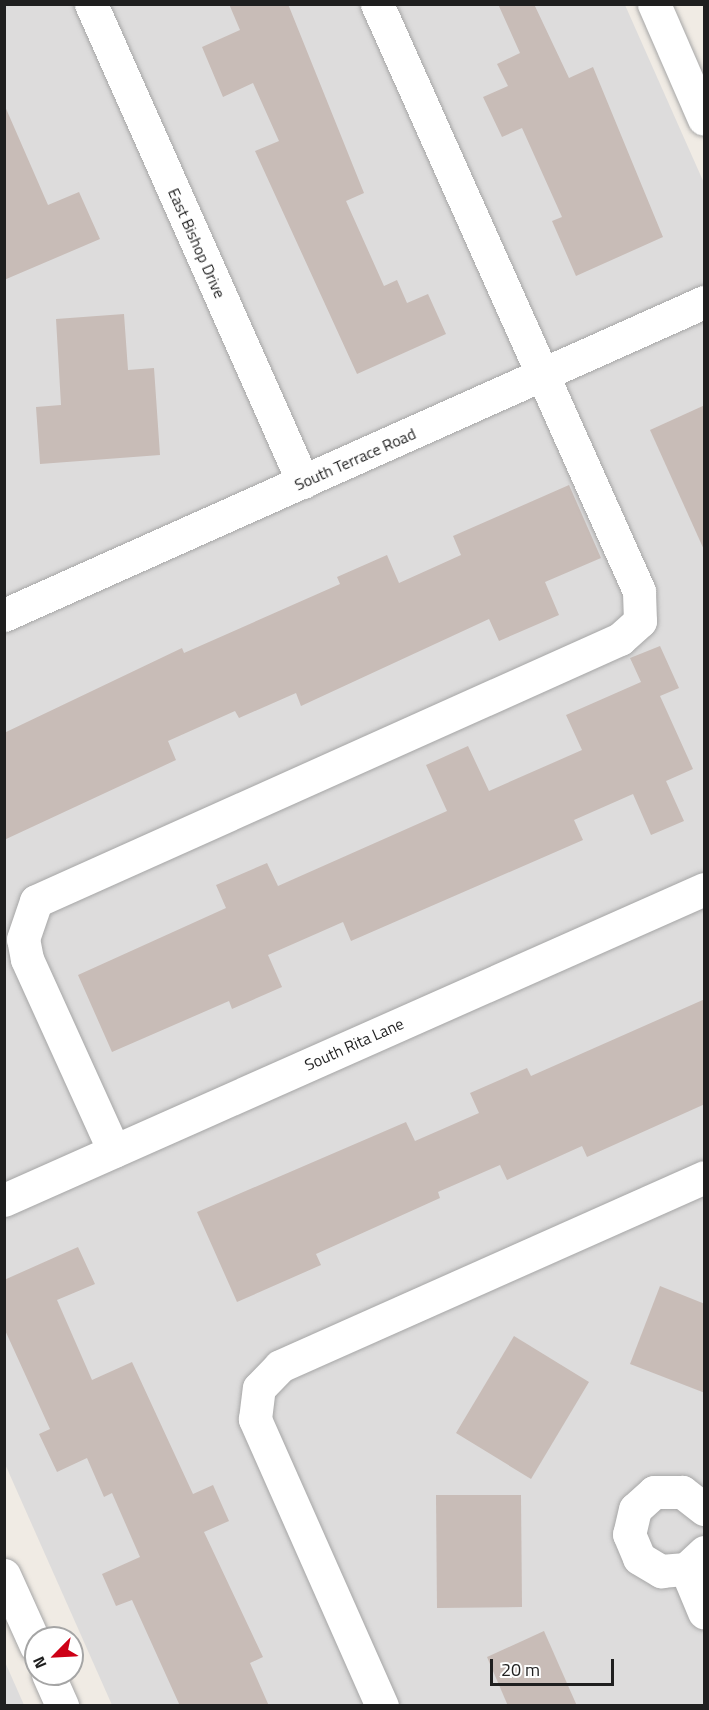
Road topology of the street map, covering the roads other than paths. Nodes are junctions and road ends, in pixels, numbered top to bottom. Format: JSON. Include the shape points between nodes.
{"nodes":[{"id":1,"x":92,"y":4,"type":"edge"},
{"id":2,"x":377,"y":4,"type":"edge"},
{"id":3,"x":654,"y":4,"type":"edge"},
{"id":4,"x":705,"y":119,"type":"edge"},
{"id":5,"x":705,"y":302,"type":"edge"},
{"id":6,"x":543,"y":375,"type":"junction"},
{"id":7,"x":303,"y":482,"type":"junction"},
{"id":8,"x":4,"y":615,"type":"edge"},
{"id":9,"x":705,"y":889,"type":"edge"},
{"id":10,"x":114,"y":1151,"type":"junction"},
{"id":11,"x":705,"y":1177,"type":"edge"},
{"id":12,"x":4,"y":1200,"type":"edge"},
{"id":13,"x":705,"y":1509,"type":"edge"},
{"id":14,"x":695,"y":1560,"type":"edge"},
{"id":15,"x":4,"y":1575,"type":"edge"},
{"id":16,"x":705,"y":1612,"type":"edge"},
{"id":17,"x":27,"y":1626,"type":"edge"},
{"id":18,"x":53,"y":1686,"type":"edge"},
{"id":19,"x":62,"y":1706,"type":"edge"},
{"id":20,"x":382,"y":1706,"type":"edge"}],
"edges":[{"from":1,"to":7,"type":"street","name":"East Bishop Drive"},
{"from":2,"to":6,"type":"street"},
{"from":3,"to":4,"type":"street"},
{"from":5,"to":6,"type":"street","name":"South Terrace Road"},
{"from":6,"to":7,"type":"street","name":"South Terrace Road"},
{"from":6,"to":10,"type":"street","via":[[639,591],[640,621],[621,639],[36,901],[23,939],[27,959]]},
{"from":7,"to":8,"type":"street","name":"South Terrace Road"},
{"from":9,"to":10,"type":"street","name":"South Rita Lane"},
{"from":10,"to":12,"type":"street","name":"South Rita Lane"},
{"from":11,"to":20,"type":"street","via":[[280,1366],[259,1388],[255,1419]]},
{"from":13,"to":14,"type":"street","via":[[694,1498],[668,1490],[643,1499],[630,1521],[628,1534],[639,1558],[661,1571]]},
{"from":14,"to":16,"type":"street"},
{"from":15,"to":17,"type":"street"},
{"from":18,"to":19,"type":"street"}]}
